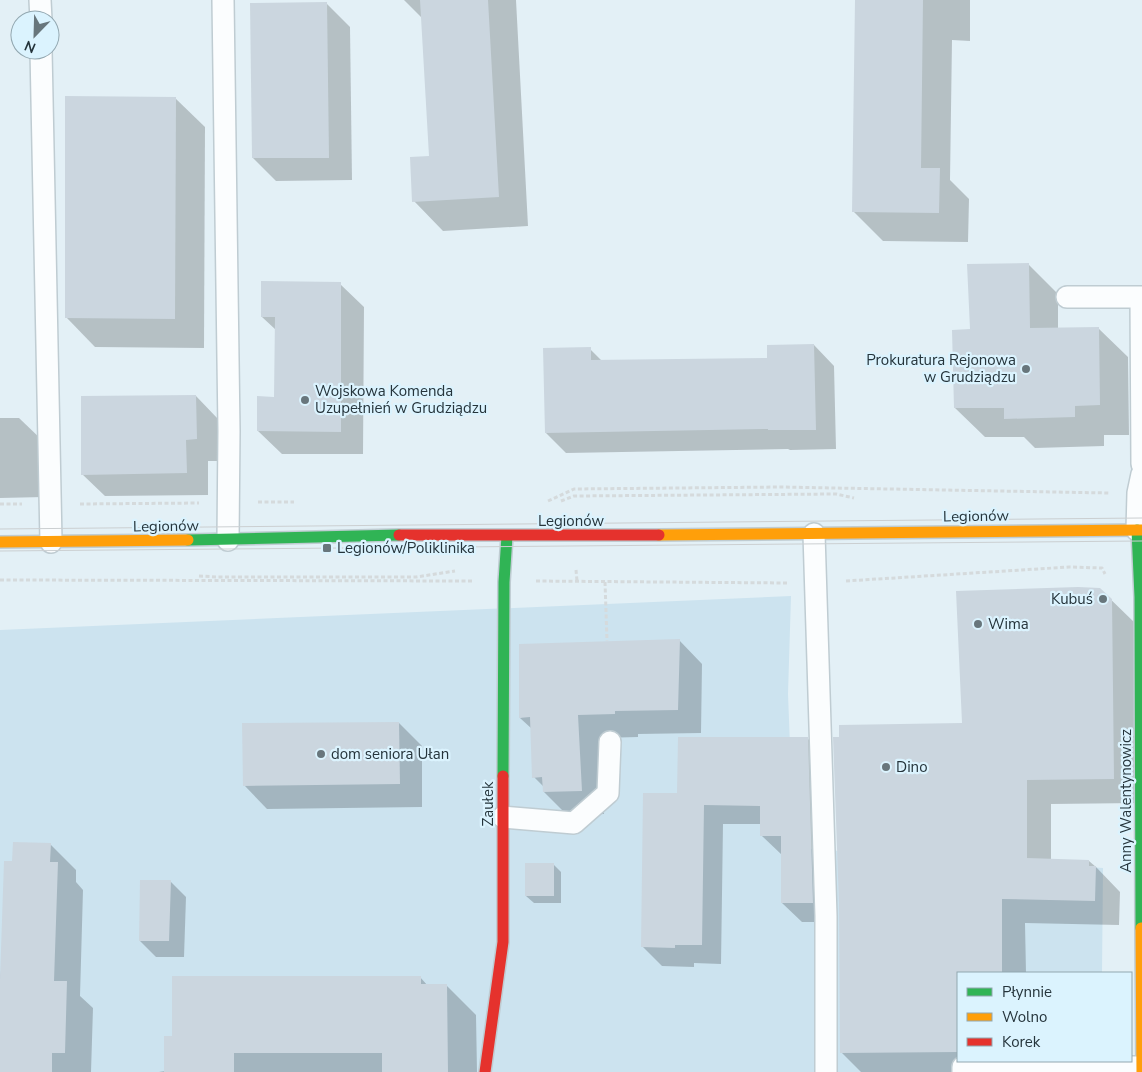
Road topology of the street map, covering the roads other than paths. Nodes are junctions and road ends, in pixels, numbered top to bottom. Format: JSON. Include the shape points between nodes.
{"nodes":[{"id":1,"x":223,"y":0,"type":"edge"},
{"id":2,"x":41,"y":60,"type":"edge"},
{"id":3,"x":1067,"y":297,"type":"dead end"},
{"id":4,"x":1142,"y":464,"type":"edge"},
{"id":5,"x":1140,"y":484,"type":"edge"},
{"id":6,"x":1139,"y":530,"type":"edge"},
{"id":7,"x":814,"y":534,"type":"junction"},
{"id":8,"x":507,"y":536,"type":"junction"},
{"id":9,"x":228,"y":540,"type":"junction"},
{"id":10,"x":0,"y":542,"type":"edge"},
{"id":11,"x":51,"y":542,"type":"junction"},
{"id":12,"x":610,"y":742,"type":"dead end"},
{"id":13,"x":503,"y":818,"type":"junction"},
{"id":14,"x":1142,"y":1067,"type":"edge"},
{"id":15,"x":485,"y":1072,"type":"edge"},
{"id":16,"x":826,"y":1072,"type":"edge"},
{"id":17,"x":963,"y":1072,"type":"edge"},
{"id":18,"x":1142,"y":1072,"type":"edge"}],
"edges":[{"from":1,"to":9,"type":"lane"},
{"from":2,"to":11,"type":"lane"},
{"from":3,"to":4,"type":"lane","via":[[1141,297]]},
{"from":5,"to":6,"type":"lane"},
{"from":6,"to":7,"type":"street","name":"Legionów"},
{"from":6,"to":14,"type":"street","name":"Anny Walentynowicz"},
{"from":7,"to":8,"type":"street","name":"Legionów"},
{"from":7,"to":16,"type":"lane","via":[[826,916]]},
{"from":8,"to":9,"type":"street","name":"Legionów","via":[[367,535]]},
{"from":8,"to":13,"type":"street","name":"Zaułek"},
{"from":9,"to":11,"type":"street","name":"Legionów"},
{"from":10,"to":11,"type":"street","name":"Legionów"},
{"from":12,"to":13,"type":"lane","via":[[608,792],[574,823]]},
{"from":13,"to":15,"type":"street","name":"Zaułek","via":[[503,942]]},
{"from":14,"to":17,"type":"lane","via":[[963,1068]]},
{"from":14,"to":18,"type":"street","name":"Anny Walentynowicz"}]}
